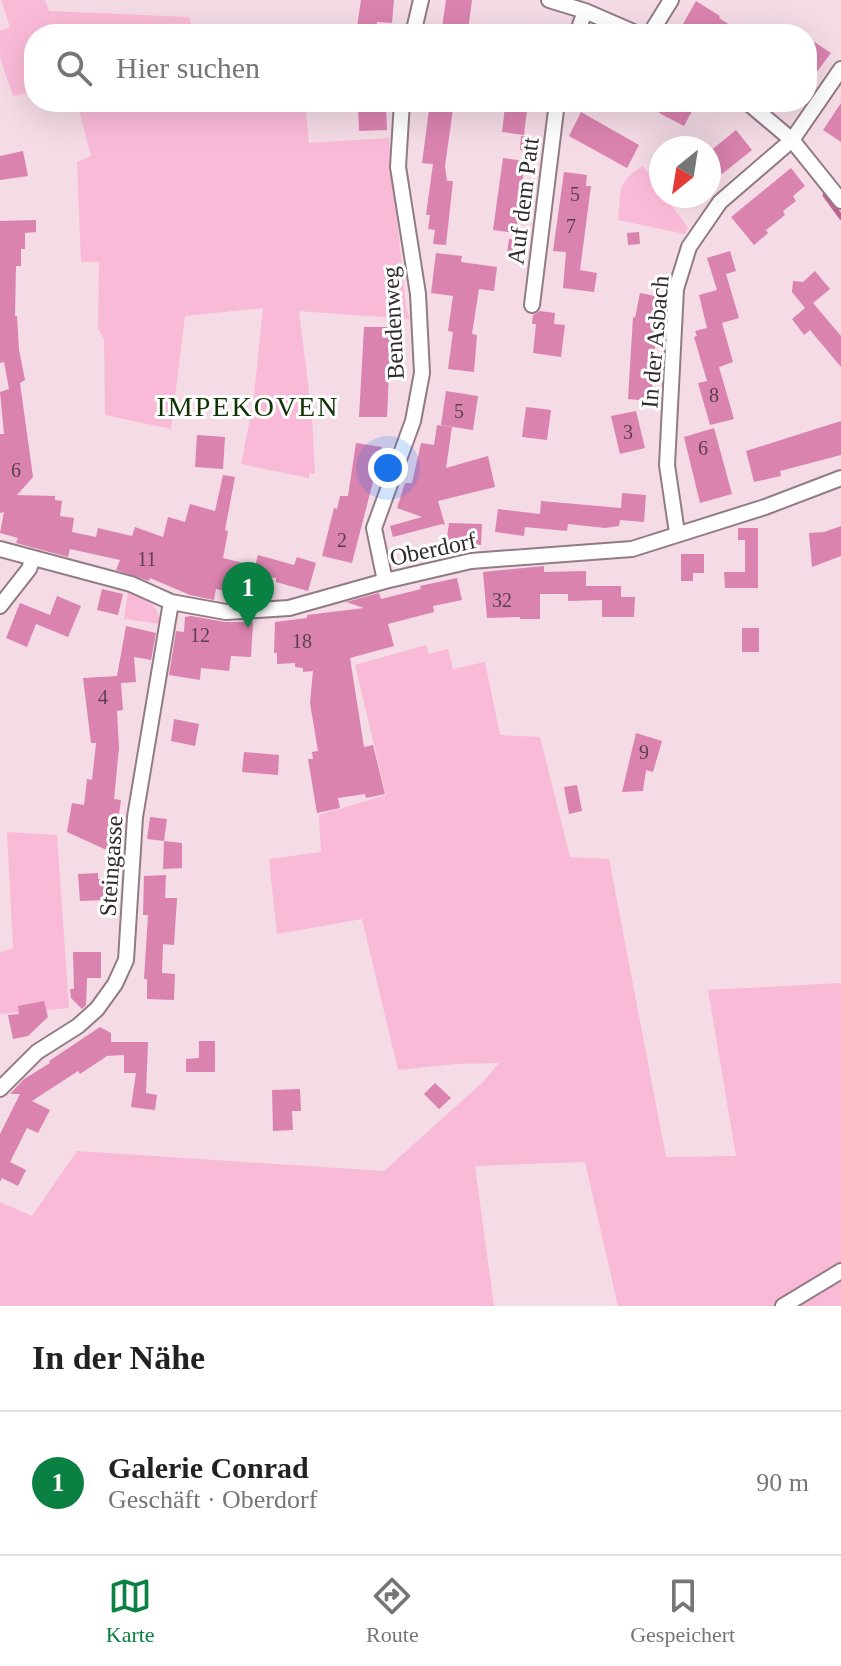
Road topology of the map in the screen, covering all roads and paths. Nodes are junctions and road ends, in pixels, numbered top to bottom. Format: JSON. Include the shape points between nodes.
{"nodes":[{"id":1,"x":421,"y":0,"type":"edge"},
{"id":2,"x":549,"y":0,"type":"edge"},
{"id":3,"x":671,"y":0,"type":"edge"},
{"id":4,"x":585,"y":11,"type":"junction"},
{"id":5,"x":415,"y":24,"type":"edge"},
{"id":6,"x":580,"y":24,"type":"edge"},
{"id":7,"x":615,"y":24,"type":"edge"},
{"id":8,"x":656,"y":24,"type":"edge"},
{"id":9,"x":841,"y":69,"type":"edge"},
{"id":10,"x":817,"y":104,"type":"edge"},
{"id":11,"x":401,"y":112,"type":"edge"},
{"id":12,"x":556,"y":112,"type":"edge"},
{"id":13,"x":759,"y":112,"type":"edge"},
{"id":14,"x":811,"y":112,"type":"edge"},
{"id":15,"x":792,"y":140,"type":"junction"},
{"id":16,"x":841,"y":201,"type":"edge"},
{"id":17,"x":532,"y":305,"type":"dead end"},
{"id":18,"x":841,"y":478,"type":"edge"},
{"id":19,"x":677,"y":533,"type":"junction"},
{"id":20,"x":0,"y":549,"type":"edge"},
{"id":21,"x":33,"y":558,"type":"junction"},
{"id":22,"x":385,"y":581,"type":"junction"},
{"id":23,"x":171,"y":602,"type":"junction"},
{"id":24,"x":0,"y":606,"type":"edge"},
{"id":25,"x":2,"y":1086,"type":"edge"},
{"id":26,"x":841,"y":1271,"type":"edge"},
{"id":27,"x":783,"y":1306,"type":"edge"}],
"edges":[{"from":1,"to":5,"type":"street"},
{"from":2,"to":4,"type":"street"},
{"from":3,"to":8,"type":"street"},
{"from":4,"to":6,"type":"street"},
{"from":4,"to":7,"type":"street"},
{"from":9,"to":10,"type":"street","name":"In der Asbach"},
{"from":11,"to":22,"type":"street","name":"Bendenweg","via":[[398,167],[418,294],[422,373],[413,421],[374,528]]},
{"from":12,"to":17,"type":"street","name":"Auf dem Patt"},
{"from":13,"to":15,"type":"street"},
{"from":14,"to":15,"type":"street","name":"In der Asbach"},
{"from":15,"to":16,"type":"street"},
{"from":15,"to":19,"type":"street","name":"In der Asbach","via":[[720,202],[696,235],[676,289],[667,465]]},
{"from":18,"to":19,"type":"street","name":"Oberdorf"},
{"from":19,"to":22,"type":"street","name":"Oberdorf","via":[[632,549],[471,561]]},
{"from":20,"to":21,"type":"street","name":"Oberdorf"},
{"from":21,"to":23,"type":"street","name":"Oberdorf","via":[[131,584]]},
{"from":21,"to":24,"type":"street"},
{"from":22,"to":23,"type":"street","name":"Oberdorf","via":[[289,608],[226,612]]},
{"from":23,"to":25,"type":"street","name":"Steingasse","via":[[135,817],[126,960],[97,1009],[37,1052]]},
{"from":26,"to":27,"type":"street"}]}
